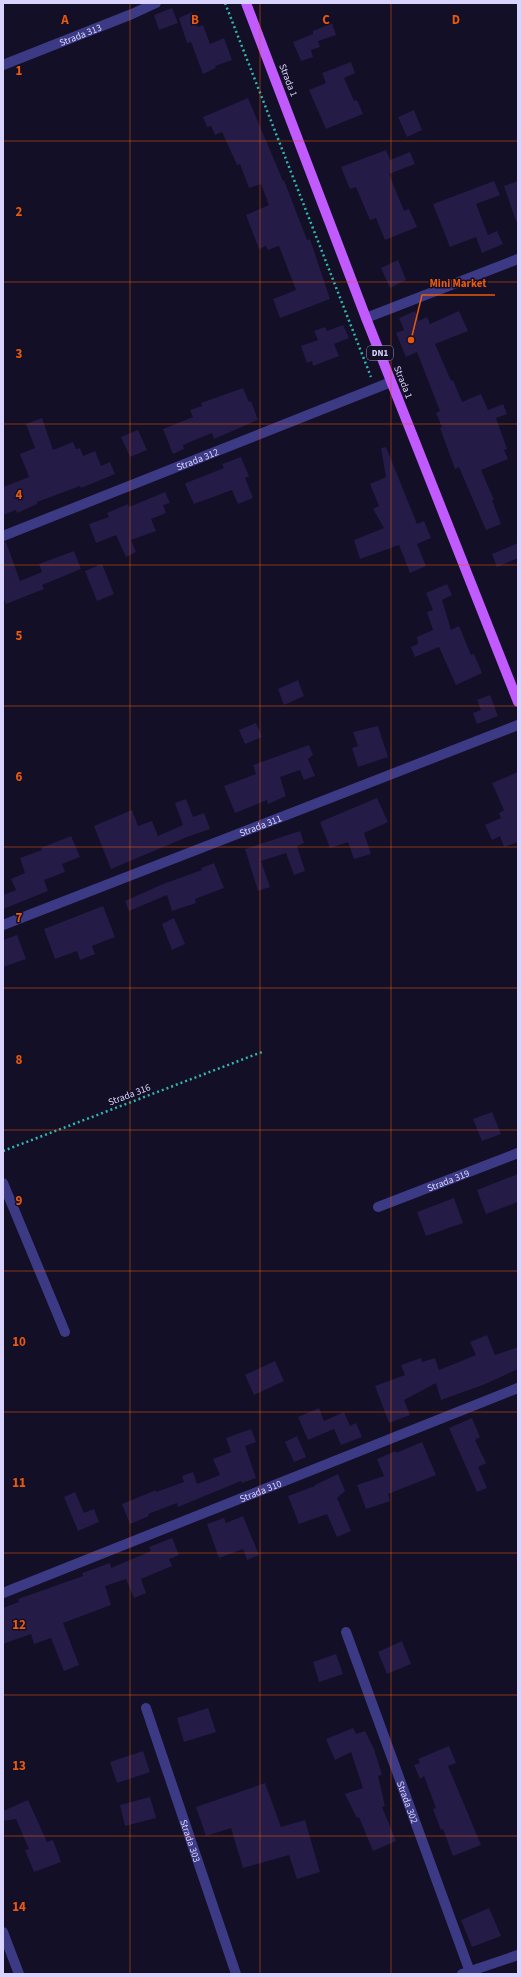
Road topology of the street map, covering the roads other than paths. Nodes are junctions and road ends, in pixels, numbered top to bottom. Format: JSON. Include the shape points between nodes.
{"nodes":[{"id":1,"x":156,"y":3,"type":"edge"},
{"id":2,"x":246,"y":3,"type":"edge"},
{"id":3,"x":3,"y":65,"type":"edge"},
{"id":4,"x":518,"y":259,"type":"edge"},
{"id":5,"x":366,"y":318,"type":"junction"},
{"id":6,"x":391,"y":382,"type":"junction"},
{"id":7,"x":3,"y":536,"type":"edge"},
{"id":8,"x":518,"y":702,"type":"edge"},
{"id":9,"x":518,"y":725,"type":"edge"},
{"id":10,"x":3,"y":925,"type":"edge"},
{"id":11,"x":518,"y":1154,"type":"edge"},
{"id":12,"x":3,"y":1183,"type":"edge"},
{"id":13,"x":378,"y":1207,"type":"dead end"},
{"id":14,"x":65,"y":1332,"type":"dead end"},
{"id":15,"x":518,"y":1388,"type":"edge"},
{"id":16,"x":3,"y":1593,"type":"edge"},
{"id":17,"x":346,"y":1632,"type":"dead end"},
{"id":18,"x":146,"y":1708,"type":"dead end"},
{"id":19,"x":3,"y":1932,"type":"edge"},
{"id":20,"x":518,"y":1955,"type":"edge"},
{"id":21,"x":466,"y":1973,"type":"edge"},
{"id":22,"x":19,"y":1974,"type":"edge"},
{"id":23,"x":236,"y":1974,"type":"edge"}],
"edges":[{"from":1,"to":3,"type":"street","name":"Strada 313"},
{"from":2,"to":5,"type":"main road","name":"Strada 1","number":"DN1"},
{"from":4,"to":5,"type":"street"},
{"from":5,"to":6,"type":"main road","name":"Strada 1","number":"DN1"},
{"from":6,"to":7,"type":"street","name":"Strada 312"},
{"from":6,"to":8,"type":"main road","name":"Strada 1","number":"DN1"},
{"from":9,"to":10,"type":"street","name":"Strada 311"},
{"from":11,"to":13,"type":"street","name":"Strada 319"},
{"from":12,"to":14,"type":"street"},
{"from":15,"to":16,"type":"street","name":"Strada 310"},
{"from":17,"to":21,"type":"street","name":"Strada 302"},
{"from":18,"to":23,"type":"street","name":"Strada 303"},
{"from":19,"to":22,"type":"street"},
{"from":20,"to":21,"type":"street"}]}
